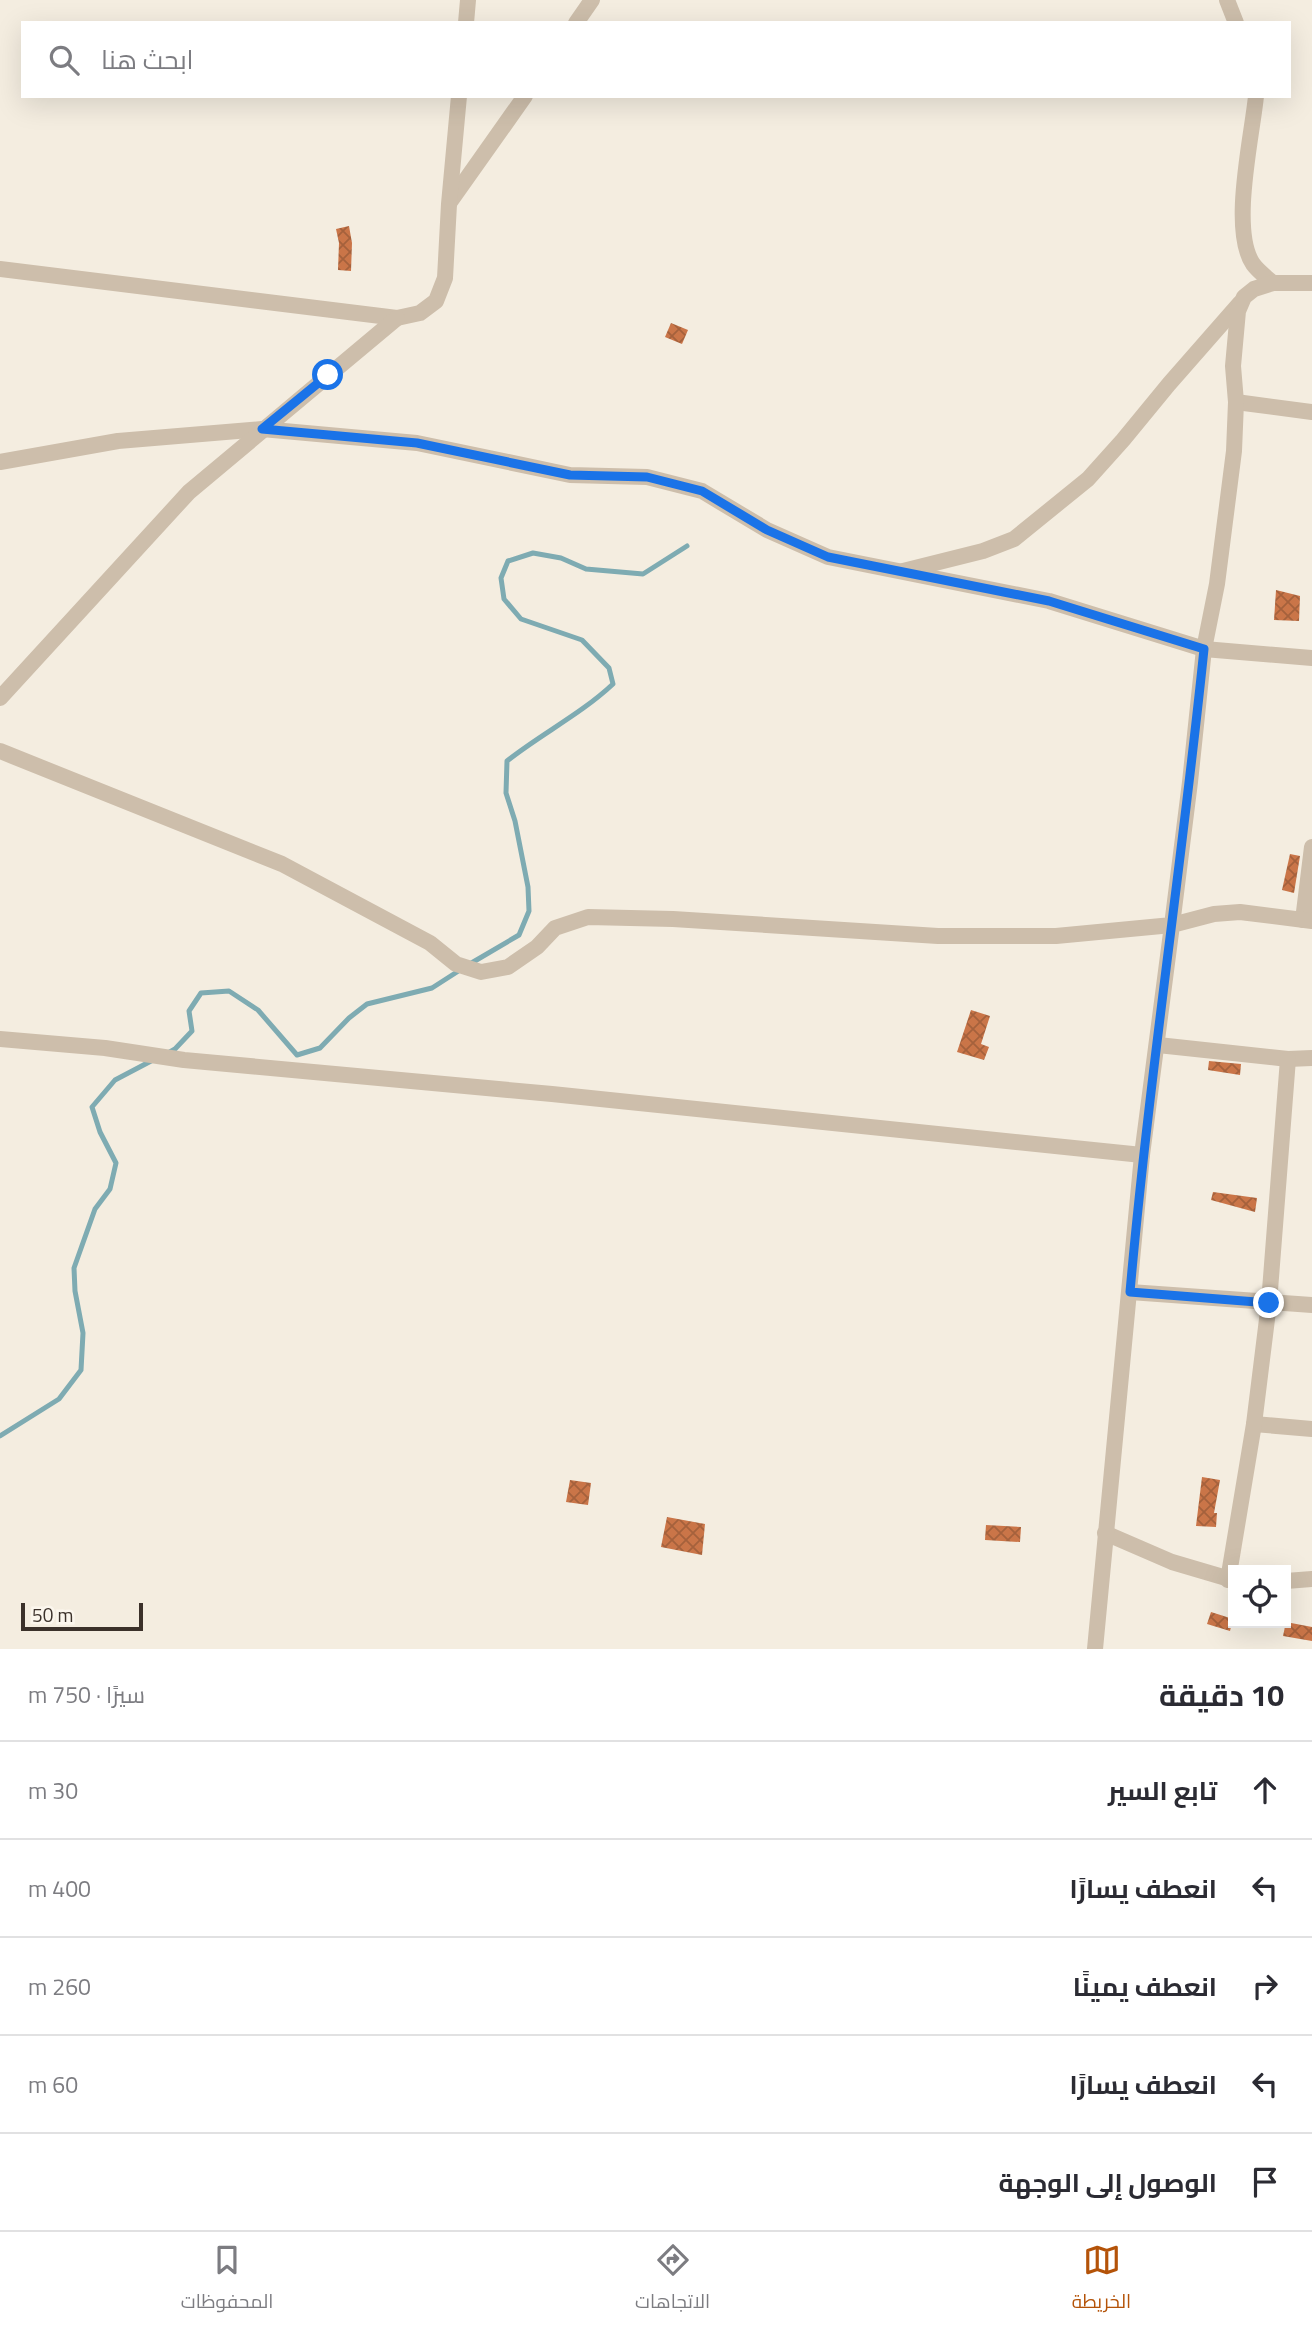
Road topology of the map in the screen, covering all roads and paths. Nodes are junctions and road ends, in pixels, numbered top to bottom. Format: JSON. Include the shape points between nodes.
{"nodes":[{"id":1,"x":468,"y":0,"type":"edge"},
{"id":2,"x":592,"y":0,"type":"edge"},
{"id":3,"x":1227,"y":0,"type":"edge"},
{"id":4,"x":466,"y":21,"type":"edge"},
{"id":5,"x":577,"y":21,"type":"edge"},
{"id":6,"x":1235,"y":21,"type":"edge"},
{"id":7,"x":459,"y":98,"type":"edge"},
{"id":8,"x":524,"y":98,"type":"edge"},
{"id":9,"x":1255,"y":98,"type":"edge"},
{"id":10,"x":449,"y":204,"type":"junction"},
{"id":11,"x":0,"y":269,"type":"edge"},
{"id":12,"x":1273,"y":283,"type":"junction"},
{"id":13,"x":1312,"y":284,"type":"edge"},
{"id":14,"x":1240,"y":303,"type":"junction"},
{"id":15,"x":397,"y":318,"type":"junction"},
{"id":16,"x":1236,"y":402,"type":"junction"},
{"id":17,"x":1312,"y":412,"type":"edge"},
{"id":18,"x":262,"y":429,"type":"junction"},
{"id":19,"x":0,"y":462,"type":"edge"},
{"id":20,"x":901,"y":571,"type":"junction"},
{"id":21,"x":1204,"y":649,"type":"junction"},
{"id":22,"x":1312,"y":658,"type":"edge"},
{"id":23,"x":0,"y":698,"type":"edge"},
{"id":24,"x":0,"y":751,"type":"edge"},
{"id":25,"x":1312,"y":847,"type":"edge"},
{"id":26,"x":1307,"y":920,"type":"edge"},
{"id":27,"x":1171,"y":925,"type":"junction"},
{"id":28,"x":0,"y":1038,"type":"edge"},
{"id":29,"x":1158,"y":1045,"type":"junction"},
{"id":30,"x":1312,"y":1058,"type":"edge"},
{"id":31,"x":1288,"y":1059,"type":"junction"},
{"id":32,"x":1142,"y":1155,"type":"junction"},
{"id":33,"x":1130,"y":1292,"type":"junction"},
{"id":34,"x":1269,"y":1303,"type":"junction"},
{"id":35,"x":1312,"y":1305,"type":"edge"},
{"id":36,"x":1254,"y":1424,"type":"junction"},
{"id":37,"x":1312,"y":1429,"type":"edge"},
{"id":38,"x":1105,"y":1533,"type":"junction"},
{"id":39,"x":1233,"y":1565,"type":"edge"},
{"id":40,"x":1228,"y":1579,"type":"edge"},
{"id":41,"x":1312,"y":1579,"type":"edge"},
{"id":42,"x":1291,"y":1581,"type":"edge"},
{"id":43,"x":1095,"y":1649,"type":"edge"}],
"edges":[{"from":1,"to":4,"type":"street"},
{"from":2,"to":5,"type":"street"},
{"from":3,"to":6,"type":"street"},
{"from":7,"to":10,"type":"street"},
{"from":8,"to":10,"type":"street"},
{"from":9,"to":12,"type":"street","via":[[1243,206],[1245,242],[1252,263]]},
{"from":10,"to":15,"type":"street","via":[[445,278],[436,301],[420,313]]},
{"from":11,"to":15,"type":"street"},
{"from":12,"to":13,"type":"street"},
{"from":12,"to":14,"type":"street","via":[[1254,289]]},
{"from":14,"to":16,"type":"street","via":[[1233,366]]},
{"from":14,"to":20,"type":"street","via":[[1088,478],[1014,539]]},
{"from":15,"to":18,"type":"street"},
{"from":16,"to":17,"type":"street"},
{"from":16,"to":21,"type":"street","via":[[1228,505]]},
{"from":18,"to":19,"type":"street","via":[[118,441]]},
{"from":18,"to":20,"type":"street","via":[[417,443],[570,475],[647,477],[702,491],[767,530],[828,557]]},
{"from":18,"to":23,"type":"street","via":[[189,492]]},
{"from":20,"to":21,"type":"street","via":[[1049,601]]},
{"from":21,"to":22,"type":"street"},
{"from":21,"to":27,"type":"street"},
{"from":24,"to":27,"type":"street","via":[[282,864],[430,943],[456,964],[481,972],[508,967],[555,928],[589,918],[938,936],[1056,936]]},
{"from":25,"to":26,"type":"street"},
{"from":26,"to":27,"type":"street","via":[[1240,912]]},
{"from":27,"to":29,"type":"street"},
{"from":28,"to":32,"type":"street"},
{"from":29,"to":31,"type":"street"},
{"from":29,"to":32,"type":"street"},
{"from":30,"to":31,"type":"street"},
{"from":31,"to":34,"type":"street"},
{"from":32,"to":33,"type":"street"},
{"from":33,"to":34,"type":"street"},
{"from":33,"to":38,"type":"street"},
{"from":34,"to":35,"type":"street"},
{"from":34,"to":36,"type":"street"},
{"from":36,"to":37,"type":"street"},
{"from":36,"to":39,"type":"street"},
{"from":38,"to":40,"type":"street","via":[[1172,1562]]},
{"from":38,"to":43,"type":"street"},
{"from":41,"to":42,"type":"street"}]}
